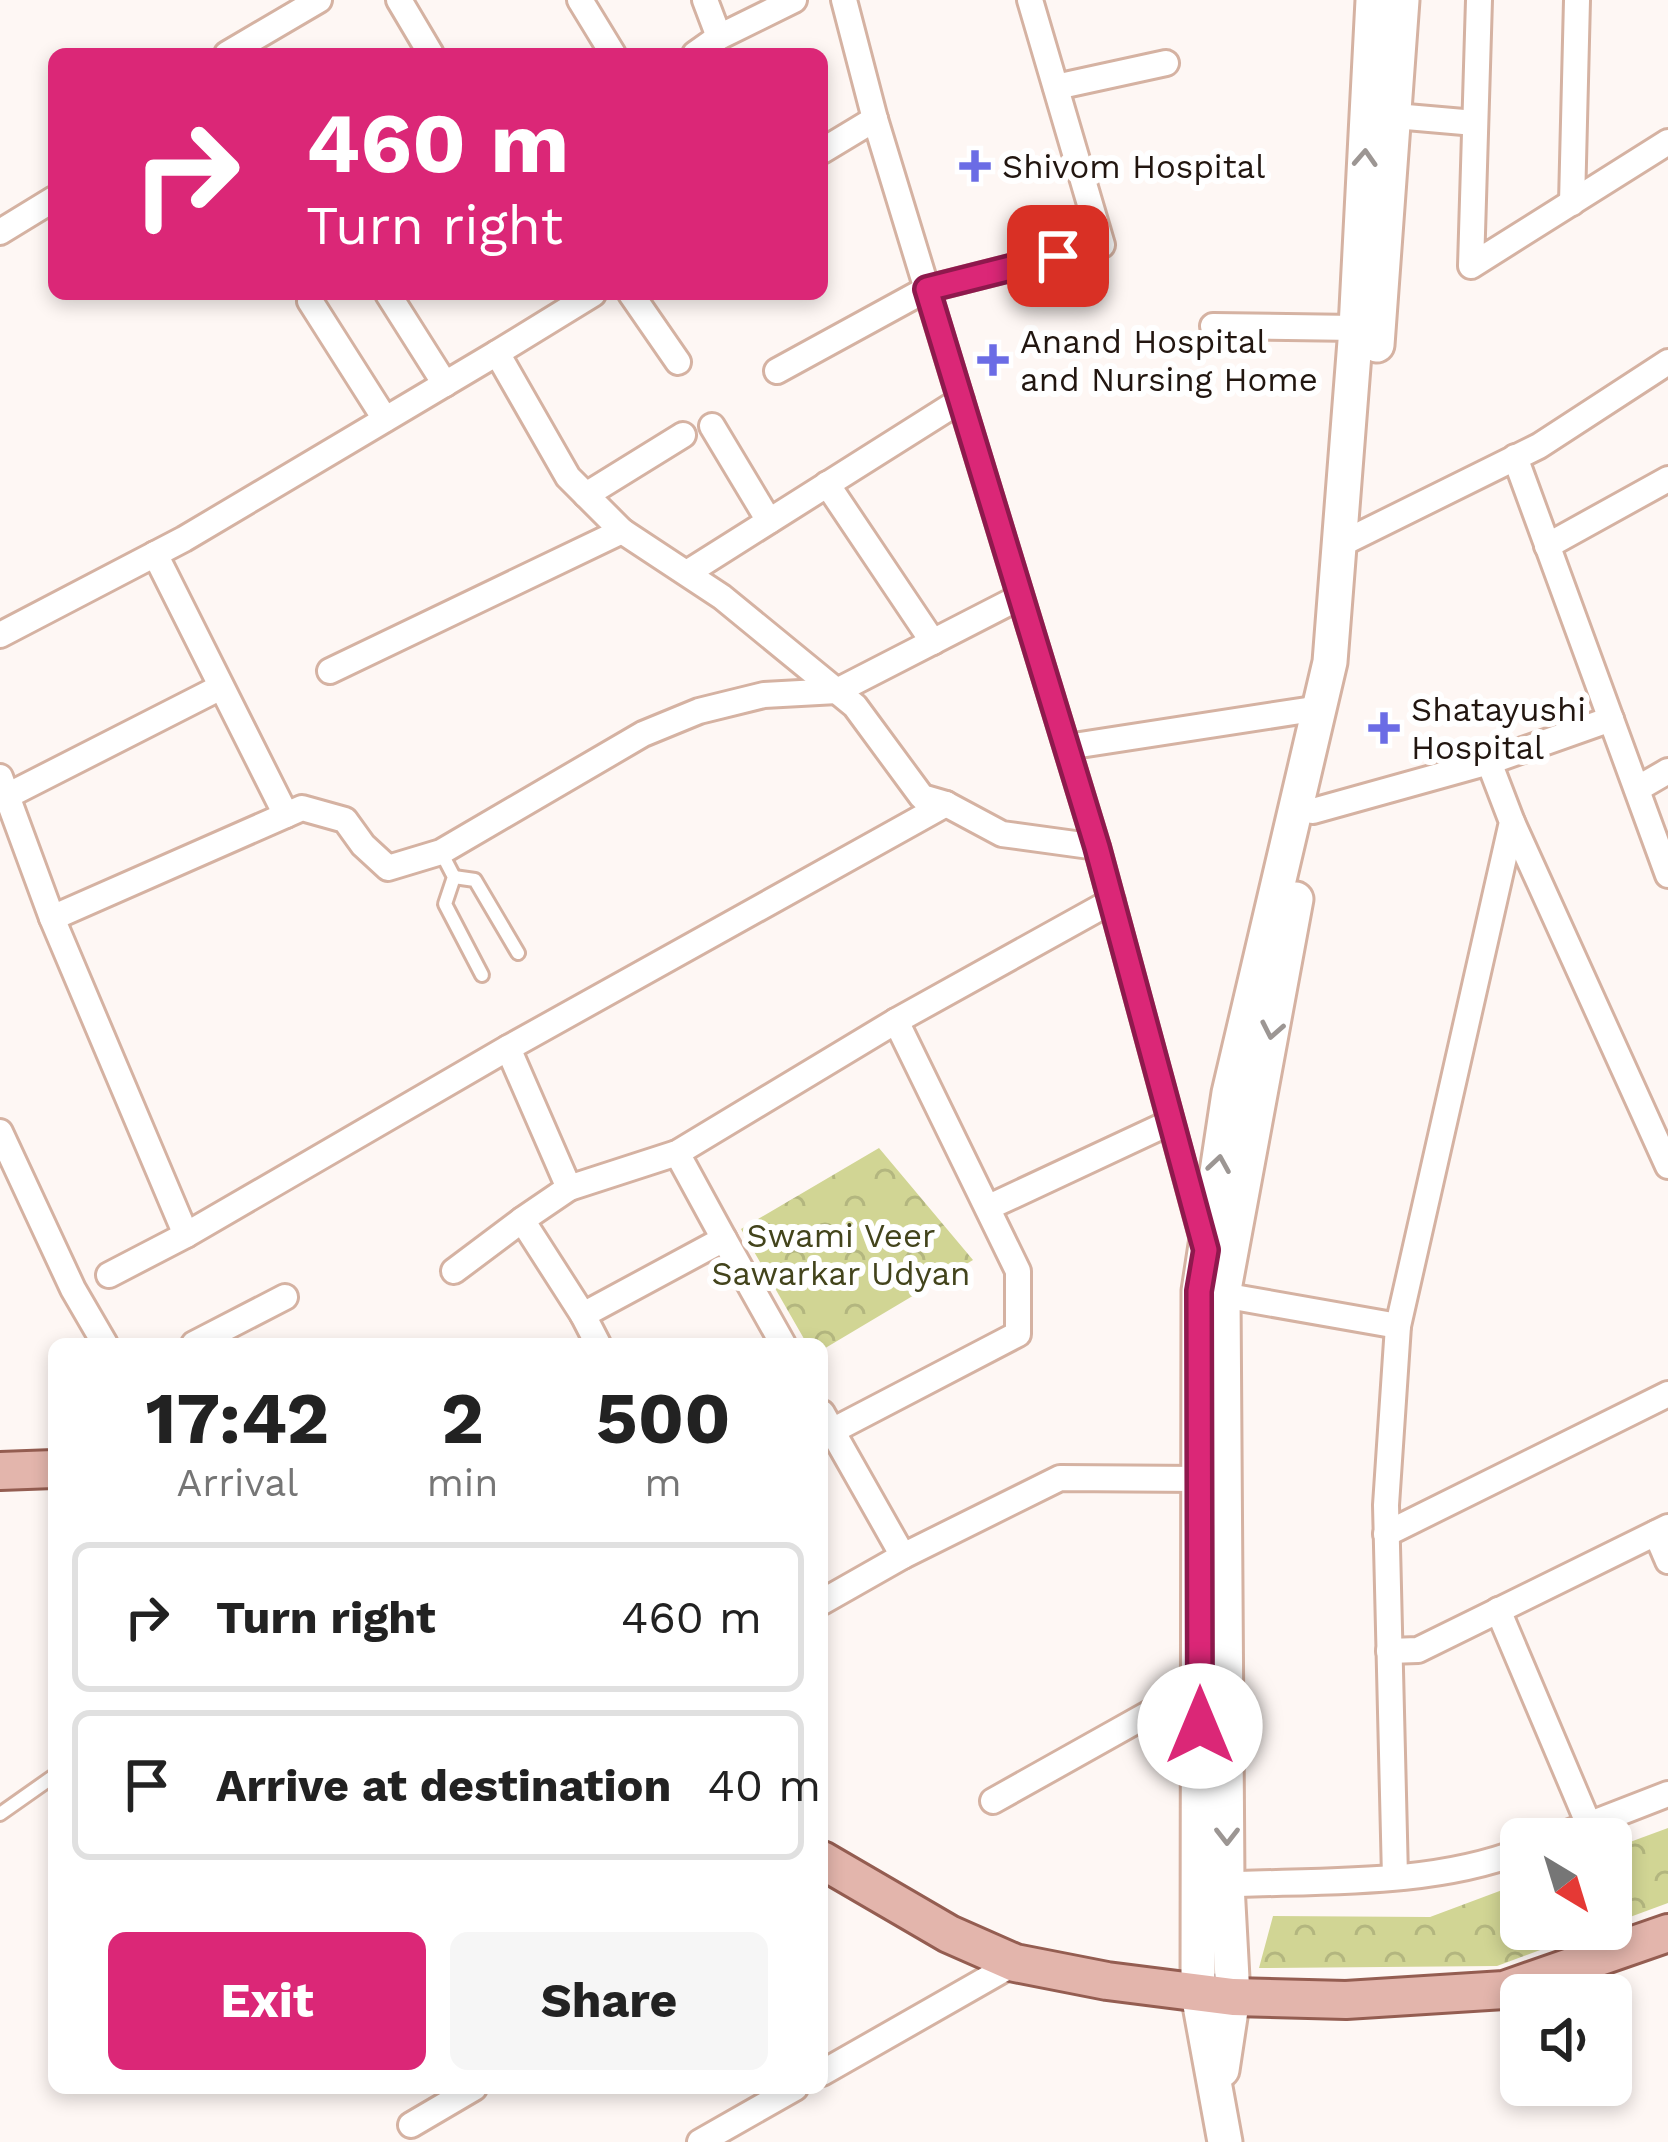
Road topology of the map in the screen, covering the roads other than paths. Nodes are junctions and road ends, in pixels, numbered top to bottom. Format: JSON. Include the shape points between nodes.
{"nodes":[{"id":1,"x":320,"y":0,"type":"edge"},
{"id":2,"x":399,"y":0,"type":"edge"},
{"id":3,"x":580,"y":0,"type":"edge"},
{"id":4,"x":705,"y":0,"type":"edge"},
{"id":5,"x":794,"y":0,"type":"edge"},
{"id":6,"x":844,"y":0,"type":"edge"},
{"id":7,"x":1030,"y":0,"type":"edge"},
{"id":8,"x":1373,"y":0,"type":"edge"},
{"id":9,"x":1402,"y":0,"type":"edge"},
{"id":10,"x":1478,"y":0,"type":"edge"},
{"id":11,"x":1577,"y":0,"type":"edge"},
{"id":12,"x":719,"y":37,"type":"junction"},
{"id":13,"x":237,"y":48,"type":"edge"},
{"id":14,"x":427,"y":48,"type":"edge"},
{"id":15,"x":609,"y":48,"type":"edge"},
{"id":16,"x":703,"y":48,"type":"edge"},
{"id":17,"x":1166,"y":63,"type":"dead end"},
{"id":18,"x":1055,"y":87,"type":"junction"},
{"id":19,"x":1395,"y":116,"type":"junction"},
{"id":20,"x":875,"y":119,"type":"junction"},
{"id":21,"x":1475,"y":123,"type":"junction"},
{"id":22,"x":1668,"y":142,"type":"edge"},
{"id":23,"x":828,"y":147,"type":"edge"},
{"id":24,"x":48,"y":203,"type":"edge"},
{"id":25,"x":1572,"y":203,"type":"junction"},
{"id":26,"x":0,"y":232,"type":"edge"},
{"id":27,"x":927,"y":289,"type":"junction"},
{"id":28,"x":392,"y":300,"type":"edge"},
{"id":29,"x":583,"y":300,"type":"edge"},
{"id":30,"x":635,"y":300,"type":"edge"},
{"id":31,"x":310,"y":301,"type":"dead end"},
{"id":32,"x":1213,"y":326,"type":"dead end"},
{"id":33,"x":1356,"y":328,"type":"junction"},
{"id":34,"x":497,"y":353,"type":"junction"},
{"id":35,"x":678,"y":362,"type":"dead end"},
{"id":36,"x":1668,"y":362,"type":"edge"},
{"id":37,"x":777,"y":371,"type":"dead end"},
{"id":38,"x":445,"y":384,"type":"junction"},
{"id":39,"x":961,"y":400,"type":"junction"},
{"id":40,"x":385,"y":419,"type":"junction"},
{"id":41,"x":712,"y":426,"type":"dead end"},
{"id":42,"x":683,"y":435,"type":"dead end"},
{"id":43,"x":1515,"y":457,"type":"junction"},
{"id":44,"x":1668,"y":478,"type":"edge"},
{"id":45,"x":827,"y":484,"type":"junction"},
{"id":46,"x":586,"y":495,"type":"junction"},
{"id":47,"x":770,"y":521,"type":"junction"},
{"id":48,"x":622,"y":531,"type":"junction"},
{"id":49,"x":1351,"y":539,"type":"junction"},
{"id":50,"x":1547,"y":546,"type":"junction"},
{"id":51,"x":155,"y":554,"type":"junction"},
{"id":52,"x":687,"y":574,"type":"junction"},
{"id":53,"x":1021,"y":597,"type":"junction"},
{"id":54,"x":3,"y":628,"type":"edge"},
{"id":55,"x":933,"y":642,"type":"junction"},
{"id":56,"x":330,"y":671,"type":"dead end"},
{"id":57,"x":221,"y":687,"type":"junction"},
{"id":58,"x":837,"y":691,"type":"junction"},
{"id":59,"x":1320,"y":708,"type":"junction"},
{"id":60,"x":1611,"y":718,"type":"junction"},
{"id":61,"x":1066,"y":747,"type":"junction"},
{"id":62,"x":1489,"y":762,"type":"junction"},
{"id":63,"x":1668,"y":771,"type":"edge"},
{"id":64,"x":4,"y":786,"type":"edge"},
{"id":65,"x":1637,"y":789,"type":"junction"},
{"id":66,"x":946,"y":804,"type":"junction"},
{"id":67,"x":1313,"y":811,"type":"junction"},
{"id":68,"x":286,"y":815,"type":"junction"},
{"id":69,"x":1512,"y":823,"type":"junction"},
{"id":70,"x":1097,"y":847,"type":"junction"},
{"id":71,"x":441,"y":852,"type":"junction"},
{"id":72,"x":1668,"y":874,"type":"edge"},
{"id":73,"x":454,"y":877,"type":"junction"},
{"id":74,"x":1112,"y":901,"type":"junction"},
{"id":75,"x":52,"y":918,"type":"junction"},
{"id":76,"x":518,"y":953,"type":"dead end"},
{"id":77,"x":482,"y":975,"type":"dead end"},
{"id":78,"x":896,"y":1021,"type":"junction"},
{"id":79,"x":508,"y":1048,"type":"junction"},
{"id":80,"x":1172,"y":1122,"type":"junction"},
{"id":81,"x":0,"y":1132,"type":"edge"},
{"id":82,"x":677,"y":1153,"type":"junction"},
{"id":83,"x":1668,"y":1166,"type":"edge"},
{"id":84,"x":569,"y":1189,"type":"junction"},
{"id":85,"x":989,"y":1207,"type":"junction"},
{"id":86,"x":522,"y":1220,"type":"junction"},
{"id":87,"x":186,"y":1235,"type":"junction"},
{"id":88,"x":724,"y":1239,"type":"junction"},
{"id":89,"x":1206,"y":1250,"type":"junction"},
{"id":90,"x":454,"y":1270,"type":"dead end"},
{"id":91,"x":109,"y":1275,"type":"dead end"},
{"id":92,"x":1211,"y":1293,"type":"junction"},
{"id":93,"x":285,"y":1297,"type":"dead end"},
{"id":94,"x":583,"y":1315,"type":"junction"},
{"id":95,"x":1398,"y":1326,"type":"junction"},
{"id":96,"x":102,"y":1338,"type":"edge"},
{"id":97,"x":206,"y":1338,"type":"edge"},
{"id":98,"x":595,"y":1338,"type":"edge"},
{"id":99,"x":780,"y":1338,"type":"edge"},
{"id":100,"x":1668,"y":1394,"type":"edge"},
{"id":101,"x":828,"y":1422,"type":"edge"},
{"id":102,"x":828,"y":1424,"type":"edge"},
{"id":103,"x":48,"y":1469,"type":"edge"},
{"id":104,"x":0,"y":1471,"type":"edge"},
{"id":105,"x":1200,"y":1478,"type":"junction"},
{"id":106,"x":1662,"y":1530,"type":"edge"},
{"id":107,"x":1386,"y":1534,"type":"junction"},
{"id":108,"x":902,"y":1556,"type":"junction"},
{"id":109,"x":1668,"y":1561,"type":"edge"},
{"id":110,"x":828,"y":1598,"type":"edge"},
{"id":111,"x":1498,"y":1610,"type":"junction"},
{"id":112,"x":1389,"y":1651,"type":"junction"},
{"id":113,"x":1200,"y":1685,"type":"junction"},
{"id":114,"x":48,"y":1780,"type":"edge"},
{"id":115,"x":1668,"y":1794,"type":"edge"},
{"id":116,"x":993,"y":1801,"type":"dead end"},
{"id":117,"x":0,"y":1814,"type":"edge"},
{"id":118,"x":1586,"y":1818,"type":"edge"},
{"id":119,"x":1607,"y":1818,"type":"edge"},
{"id":120,"x":1500,"y":1859,"type":"edge"},
{"id":121,"x":829,"y":1872,"type":"edge"},
{"id":122,"x":1395,"y":1877,"type":"junction"},
{"id":123,"x":1214,"y":1885,"type":"junction"},
{"id":124,"x":1668,"y":1933,"type":"edge"},
{"id":125,"x":1016,"y":1963,"type":"junction"},
{"id":126,"x":1215,"y":1995,"type":"junction"},
{"id":127,"x":828,"y":2070,"type":"edge"},
{"id":128,"x":464,"y":2094,"type":"edge"},
{"id":129,"x":784,"y":2094,"type":"edge"},
{"id":130,"x":411,"y":2125,"type":"dead end"},
{"id":131,"x":700,"y":2142,"type":"edge"},
{"id":132,"x":1225,"y":2142,"type":"edge"}],
"edges":[{"from":1,"to":13,"type":"street"},
{"from":2,"to":14,"type":"street"},
{"from":3,"to":15,"type":"street"},
{"from":4,"to":12,"type":"street"},
{"from":5,"to":12,"type":"street"},
{"from":6,"to":20,"type":"street"},
{"from":7,"to":18,"type":"street"},
{"from":33,"to":8,"type":"main road","one_way":true},
{"from":9,"to":19,"type":"main road"},
{"from":10,"to":21,"type":"street"},
{"from":11,"to":25,"type":"street"},
{"from":12,"to":16,"type":"street"},
{"from":17,"to":18,"type":"street"},
{"from":18,"to":27,"type":"street","via":[[1102,245]]},
{"from":19,"to":21,"type":"street"},
{"from":19,"to":49,"type":"main road"},
{"from":20,"to":23,"type":"street"},
{"from":20,"to":27,"type":"street"},
{"from":21,"to":25,"type":"street","via":[[1471,266]]},
{"from":22,"to":25,"type":"street"},
{"from":24,"to":26,"type":"street"},
{"from":27,"to":37,"type":"street"},
{"from":27,"to":39,"type":"street"},
{"from":28,"to":38,"type":"street"},
{"from":29,"to":34,"type":"street"},
{"from":30,"to":35,"type":"street"},
{"from":31,"to":40,"type":"street"},
{"from":32,"to":33,"type":"street"},
{"from":33,"to":49,"type":"main road"},
{"from":34,"to":38,"type":"street"},
{"from":34,"to":46,"type":"street"},
{"from":36,"to":43,"type":"street"},
{"from":38,"to":40,"type":"street"},
{"from":39,"to":45,"type":"street"},
{"from":39,"to":53,"type":"street"},
{"from":40,"to":51,"type":"street"},
{"from":41,"to":47,"type":"street"},
{"from":42,"to":46,"type":"street"},
{"from":43,"to":49,"type":"street"},
{"from":43,"to":50,"type":"street"},
{"from":44,"to":50,"type":"street"},
{"from":45,"to":47,"type":"street"},
{"from":45,"to":55,"type":"street"},
{"from":46,"to":48,"type":"street"},
{"from":47,"to":52,"type":"street"},
{"from":48,"to":52,"type":"street"},
{"from":48,"to":56,"type":"street"},
{"from":49,"to":59,"type":"main road"},
{"from":49,"to":67,"type":"main road","via":[[1353,651]]},
{"from":50,"to":60,"type":"street"},
{"from":51,"to":54,"type":"street"},
{"from":51,"to":57,"type":"street"},
{"from":52,"to":58,"type":"street"},
{"from":53,"to":55,"type":"street"},
{"from":53,"to":61,"type":"street"},
{"from":55,"to":58,"type":"street"},
{"from":57,"to":64,"type":"street"},
{"from":57,"to":68,"type":"street"},
{"from":58,"to":66,"type":"street","via":[[922,797]]},
{"from":58,"to":71,"type":"street","via":[[764,694],[644,734]]},
{"from":59,"to":61,"type":"street"},
{"from":89,"to":59,"type":"main road","one_way":true,"via":[[1229,1094]]},
{"from":60,"to":62,"type":"street"},
{"from":60,"to":65,"type":"street"},
{"from":61,"to":70,"type":"street"},
{"from":62,"to":67,"type":"street"},
{"from":62,"to":69,"type":"street"},
{"from":63,"to":65,"type":"street"},
{"from":64,"to":75,"type":"street"},
{"from":65,"to":72,"type":"street"},
{"from":66,"to":70,"type":"street","via":[[1001,834]]},
{"from":66,"to":79,"type":"street"},
{"from":67,"to":92,"type":"main road","one_way":true},
{"from":68,"to":71,"type":"street","via":[[302,808],[346,820],[388,868]]},
{"from":68,"to":75,"type":"street"},
{"from":69,"to":83,"type":"street"},
{"from":69,"to":95,"type":"street"},
{"from":70,"to":74,"type":"street"},
{"from":71,"to":73,"type":"lane"},
{"from":73,"to":76,"type":"lane","via":[[475,880]]},
{"from":73,"to":77,"type":"lane","via":[[445,904]]},
{"from":74,"to":78,"type":"street"},
{"from":74,"to":80,"type":"street"},
{"from":75,"to":87,"type":"street"},
{"from":78,"to":82,"type":"street"},
{"from":78,"to":85,"type":"street"},
{"from":79,"to":84,"type":"street"},
{"from":79,"to":87,"type":"street"},
{"from":80,"to":85,"type":"street"},
{"from":80,"to":89,"type":"street"},
{"from":81,"to":96,"type":"street"},
{"from":82,"to":84,"type":"street"},
{"from":82,"to":88,"type":"street"},
{"from":84,"to":86,"type":"street"},
{"from":85,"to":101,"type":"street","via":[[1018,1271],[1018,1334]]},
{"from":86,"to":90,"type":"street"},
{"from":86,"to":94,"type":"street"},
{"from":87,"to":91,"type":"street"},
{"from":88,"to":94,"type":"street"},
{"from":88,"to":99,"type":"street"},
{"from":89,"to":92,"type":"main road"},
{"from":92,"to":95,"type":"street"},
{"from":92,"to":105,"type":"main road"},
{"from":92,"to":123,"type":"main road","one_way":true},
{"from":93,"to":97,"type":"street"},
{"from":94,"to":98,"type":"street"},
{"from":95,"to":107,"type":"street"},
{"from":100,"to":107,"type":"street"},
{"from":102,"to":108,"type":"street"},
{"from":103,"to":104,"type":"main road"},
{"from":105,"to":108,"type":"street","via":[[1060,1478]]},
{"from":105,"to":113,"type":"main road"},
{"from":106,"to":109,"type":"street"},
{"from":106,"to":111,"type":"street"},
{"from":107,"to":112,"type":"street"},
{"from":108,"to":110,"type":"street"},
{"from":111,"to":112,"type":"street","via":[[1418,1649]]},
{"from":111,"to":118,"type":"street"},
{"from":112,"to":122,"type":"street"},
{"from":113,"to":116,"type":"street"},
{"from":113,"to":123,"type":"main road"},
{"from":114,"to":117,"type":"lane"},
{"from":115,"to":119,"type":"street"},
{"from":120,"to":122,"type":"street"},
{"from":121,"to":125,"type":"main road"},
{"from":122,"to":123,"type":"street"},
{"from":123,"to":126,"type":"main road"},
{"from":124,"to":126,"type":"main road","via":[[1504,1990],[1346,2000]]},
{"from":125,"to":126,"type":"main road"},
{"from":125,"to":127,"type":"street"},
{"from":126,"to":132,"type":"main road"},
{"from":128,"to":130,"type":"street"},
{"from":129,"to":131,"type":"street"}]}
